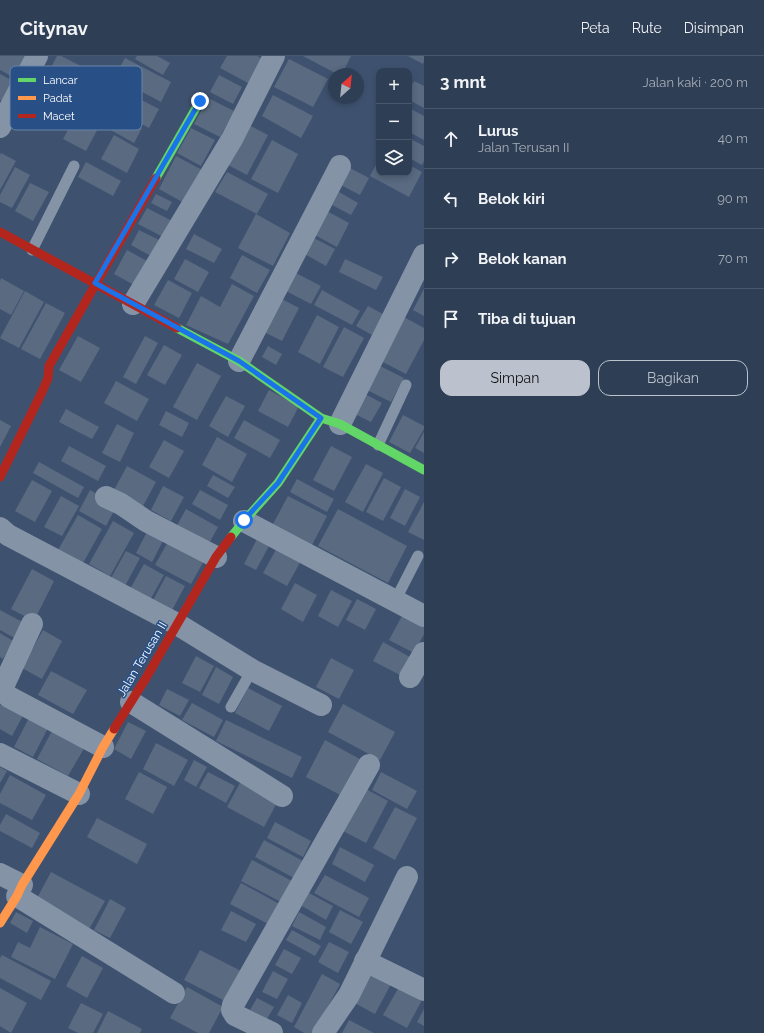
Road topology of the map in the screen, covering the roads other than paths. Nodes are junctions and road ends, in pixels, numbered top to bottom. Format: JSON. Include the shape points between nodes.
{"nodes":[{"id":1,"x":37,"y":56,"type":"edge"},
{"id":2,"x":274,"y":56,"type":"edge"},
{"id":3,"x":32,"y":66,"type":"edge"},
{"id":4,"x":200,"y":101,"type":"dead end"},
{"id":5,"x":10,"y":108,"type":"edge"},
{"id":6,"x":0,"y":127,"type":"edge"},
{"id":7,"x":74,"y":166,"type":"dead end"},
{"id":8,"x":340,"y":166,"type":"dead end"},
{"id":9,"x":0,"y":232,"type":"edge"},
{"id":10,"x":32,"y":250,"type":"junction"},
{"id":11,"x":424,"y":255,"type":"edge"},
{"id":12,"x":95,"y":283,"type":"junction"},
{"id":13,"x":133,"y":304,"type":"junction"},
{"id":14,"x":239,"y":361,"type":"junction"},
{"id":15,"x":406,"y":385,"type":"dead end"},
{"id":16,"x":331,"y":421,"type":"junction"},
{"id":17,"x":378,"y":444,"type":"junction"},
{"id":18,"x":424,"y":470,"type":"edge"},
{"id":19,"x":0,"y":477,"type":"edge"},
{"id":20,"x":106,"y":497,"type":"dead end"},
{"id":21,"x":244,"y":520,"type":"junction"},
{"id":22,"x":0,"y":528,"type":"edge"},
{"id":23,"x":418,"y":556,"type":"dead end"},
{"id":24,"x":216,"y":557,"type":"junction"},
{"id":25,"x":395,"y":601,"type":"junction"},
{"id":26,"x":424,"y":616,"type":"edge"},
{"id":27,"x":32,"y":624,"type":"dead end"},
{"id":28,"x":177,"y":624,"type":"junction"},
{"id":29,"x":424,"y":653,"type":"edge"},
{"id":30,"x":252,"y":670,"type":"junction"},
{"id":31,"x":410,"y":677,"type":"dead end"},
{"id":32,"x":131,"y":702,"type":"junction"},
{"id":33,"x":320,"y":705,"type":"dead end"},
{"id":34,"x":231,"y":707,"type":"dead end"},
{"id":35,"x":103,"y":748,"type":"junction"},
{"id":36,"x":0,"y":754,"type":"edge"},
{"id":37,"x":369,"y":765,"type":"dead end"},
{"id":38,"x":79,"y":794,"type":"junction"},
{"id":39,"x":282,"y":796,"type":"dead end"},
{"id":40,"x":0,"y":874,"type":"edge"},
{"id":41,"x":407,"y":877,"type":"dead end"},
{"id":42,"x":19,"y":890,"type":"junction"},
{"id":43,"x":0,"y":923,"type":"edge"},
{"id":44,"x":365,"y":962,"type":"junction"},
{"id":45,"x":424,"y":990,"type":"edge"},
{"id":46,"x":174,"y":993,"type":"dead end"},
{"id":47,"x":272,"y":1033,"type":"edge"},
{"id":48,"x":323,"y":1033,"type":"edge"}],
"edges":[{"from":1,"to":3,"type":"street"},
{"from":2,"to":13,"type":"street","via":[[232,139]]},
{"from":4,"to":12,"type":"street"},
{"from":5,"to":6,"type":"street"},
{"from":7,"to":10,"type":"lane"},
{"from":8,"to":14,"type":"street"},
{"from":9,"to":10,"type":"street"},
{"from":10,"to":12,"type":"street"},
{"from":11,"to":16,"type":"street"},
{"from":12,"to":13,"type":"street"},
{"from":12,"to":19,"type":"street","via":[[50,366],[42,392]]},
{"from":13,"to":14,"type":"street"},
{"from":14,"to":16,"type":"street"},
{"from":15,"to":17,"type":"lane"},
{"from":16,"to":17,"type":"street"},
{"from":16,"to":21,"type":"street","name":"Jalan Terusan II"},
{"from":17,"to":18,"type":"street"},
{"from":20,"to":24,"type":"street"},
{"from":21,"to":24,"type":"street","name":"Jalan Terusan II"},
{"from":21,"to":25,"type":"street"},
{"from":22,"to":28,"type":"street","via":[[8,535]]},
{"from":23,"to":25,"type":"lane"},
{"from":24,"to":28,"type":"street","name":"Jalan Terusan II"},
{"from":25,"to":26,"type":"street"},
{"from":27,"to":35,"type":"street","via":[[2,689],[9,697]]},
{"from":28,"to":30,"type":"street"},
{"from":28,"to":32,"type":"street","name":"Jalan Terusan II"},
{"from":29,"to":31,"type":"street"},
{"from":30,"to":33,"type":"street"},
{"from":30,"to":34,"type":"lane"},
{"from":32,"to":35,"type":"street","name":"Jalan Terusan II"},
{"from":32,"to":39,"type":"street"},
{"from":35,"to":38,"type":"street","name":"Jalan Terusan II"},
{"from":36,"to":38,"type":"street"},
{"from":37,"to":47,"type":"street","via":[[233,1005],[235,1015]]},
{"from":38,"to":42,"type":"street","name":"Jalan Terusan II"},
{"from":40,"to":42,"type":"street"},
{"from":41,"to":44,"type":"street"},
{"from":42,"to":43,"type":"street","name":"Jalan Terusan II"},
{"from":42,"to":46,"type":"street"},
{"from":44,"to":45,"type":"street"},
{"from":44,"to":48,"type":"street","via":[[349,995]]}]}
